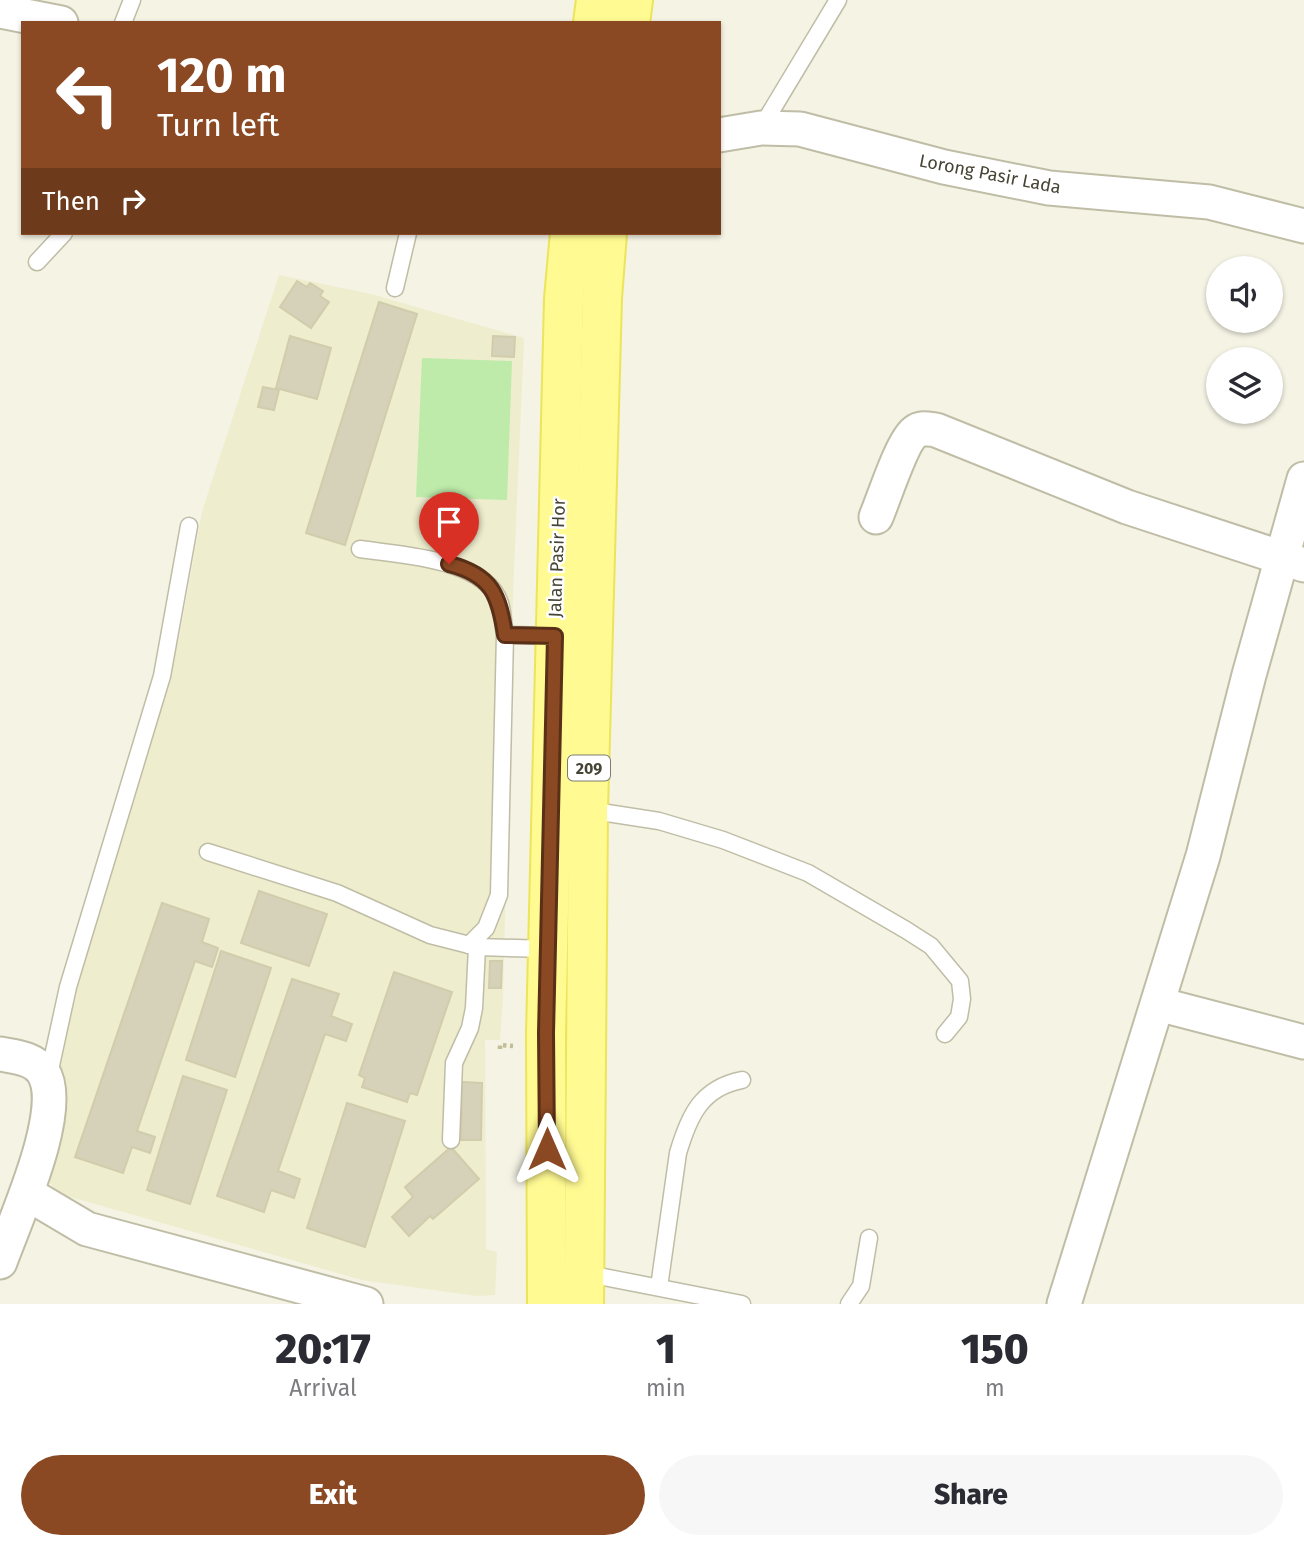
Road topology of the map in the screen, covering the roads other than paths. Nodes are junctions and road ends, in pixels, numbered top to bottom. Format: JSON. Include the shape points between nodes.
{"nodes":[{"id":1,"x":132,"y":0,"type":"edge"},
{"id":2,"x":596,"y":0,"type":"edge"},
{"id":3,"x":633,"y":0,"type":"edge"},
{"id":4,"x":838,"y":0,"type":"edge"},
{"id":5,"x":0,"y":11,"type":"edge"},
{"id":6,"x":51,"y":21,"type":"edge"},
{"id":7,"x":124,"y":21,"type":"edge"},
{"id":8,"x":593,"y":21,"type":"edge"},
{"id":9,"x":630,"y":21,"type":"edge"},
{"id":10,"x":761,"y":128,"type":"junction"},
{"id":11,"x":721,"y":135,"type":"edge"},
{"id":12,"x":1304,"y":226,"type":"edge"},
{"id":13,"x":62,"y":235,"type":"edge"},
{"id":14,"x":408,"y":235,"type":"edge"},
{"id":15,"x":570,"y":235,"type":"edge"},
{"id":16,"x":607,"y":235,"type":"edge"},
{"id":17,"x":37,"y":262,"type":"dead end"},
{"id":18,"x":395,"y":288,"type":"dead end"},
{"id":19,"x":1304,"y":479,"type":"edge"},
{"id":20,"x":876,"y":517,"type":"dead end"},
{"id":21,"x":189,"y":526,"type":"dead end"},
{"id":22,"x":360,"y":549,"type":"dead end"},
{"id":23,"x":1292,"y":561,"type":"edge"},
{"id":24,"x":505,"y":635,"type":"junction"},
{"id":25,"x":555,"y":636,"type":"junction"},
{"id":26,"x":588,"y":810,"type":"junction"},
{"id":27,"x":208,"y":852,"type":"dead end"},
{"id":28,"x":473,"y":946,"type":"junction"},
{"id":29,"x":548,"y":949,"type":"junction"},
{"id":30,"x":1158,"y":1004,"type":"junction"},
{"id":31,"x":945,"y":1034,"type":"dead end"},
{"id":32,"x":1304,"y":1042,"type":"edge"},
{"id":33,"x":0,"y":1054,"type":"edge"},
{"id":34,"x":742,"y":1080,"type":"dead end"},
{"id":35,"x":48,"y":1082,"type":"junction"},
{"id":36,"x":451,"y":1140,"type":"dead end"},
{"id":37,"x":28,"y":1194,"type":"junction"},
{"id":38,"x":869,"y":1238,"type":"dead end"},
{"id":39,"x":0,"y":1262,"type":"edge"},
{"id":40,"x":659,"y":1287,"type":"junction"},
{"id":41,"x":583,"y":1289,"type":"edge"},
{"id":42,"x":366,"y":1304,"type":"edge"},
{"id":43,"x":547,"y":1304,"type":"edge"},
{"id":44,"x":743,"y":1304,"type":"edge"},
{"id":45,"x":849,"y":1304,"type":"edge"},
{"id":46,"x":1064,"y":1304,"type":"edge"}],
"edges":[{"from":1,"to":7,"type":"lane"},
{"from":2,"to":8,"type":"main road"},
{"from":3,"to":9,"type":"main road"},
{"from":4,"to":10,"type":"lane"},
{"from":5,"to":6,"type":"street"},
{"from":10,"to":11,"type":"street","name":"Lorong Pasir Lada"},
{"from":10,"to":12,"type":"street","name":"Lorong Pasir Lada","via":[[800,129],[944,167],[1049,188],[1209,202]]},
{"from":13,"to":17,"type":"lane"},
{"from":14,"to":18,"type":"lane"},
{"from":15,"to":25,"type":"main road","name":"Jalan Pasir Hor","number":"209"},
{"from":16,"to":26,"type":"main road","number":"209"},
{"from":19,"to":23,"type":"street"},
{"from":20,"to":23,"type":"street","via":[[913,433],[936,429],[1127,507]]},
{"from":21,"to":35,"type":"lane","via":[[162,676],[68,987]]},
{"from":22,"to":24,"type":"lane","via":[[463,568],[491,587],[500,602]]},
{"from":23,"to":30,"type":"street"},
{"from":24,"to":25,"type":"lane"},
{"from":24,"to":28,"type":"lane","via":[[499,895]]},
{"from":25,"to":29,"type":"main road","name":"Jalan Pasir Hor","number":"209"},
{"from":26,"to":31,"type":"lane","via":[[659,821],[723,840],[808,873],[906,930],[931,946],[960,981],[959,1017]]},
{"from":26,"to":41,"type":"main road","number":"209"},
{"from":27,"to":28,"type":"lane","via":[[337,893],[430,935]]},
{"from":28,"to":29,"type":"lane"},
{"from":28,"to":36,"type":"lane","via":[[474,1008],[454,1063]]},
{"from":29,"to":43,"type":"main road","name":"Jalan Pasir Hor","number":"209"},
{"from":30,"to":32,"type":"street"},
{"from":30,"to":46,"type":"street"},
{"from":33,"to":35,"type":"street","via":[[34,1063]]},
{"from":34,"to":40,"type":"lane","via":[[708,1094],[693,1111],[684,1132]]},
{"from":35,"to":37,"type":"street","via":[[50,1100]]},
{"from":37,"to":39,"type":"street"},
{"from":37,"to":42,"type":"street","via":[[88,1229]]},
{"from":38,"to":45,"type":"lane","via":[[861,1286]]},
{"from":40,"to":41,"type":"lane"},
{"from":40,"to":44,"type":"lane"}]}
